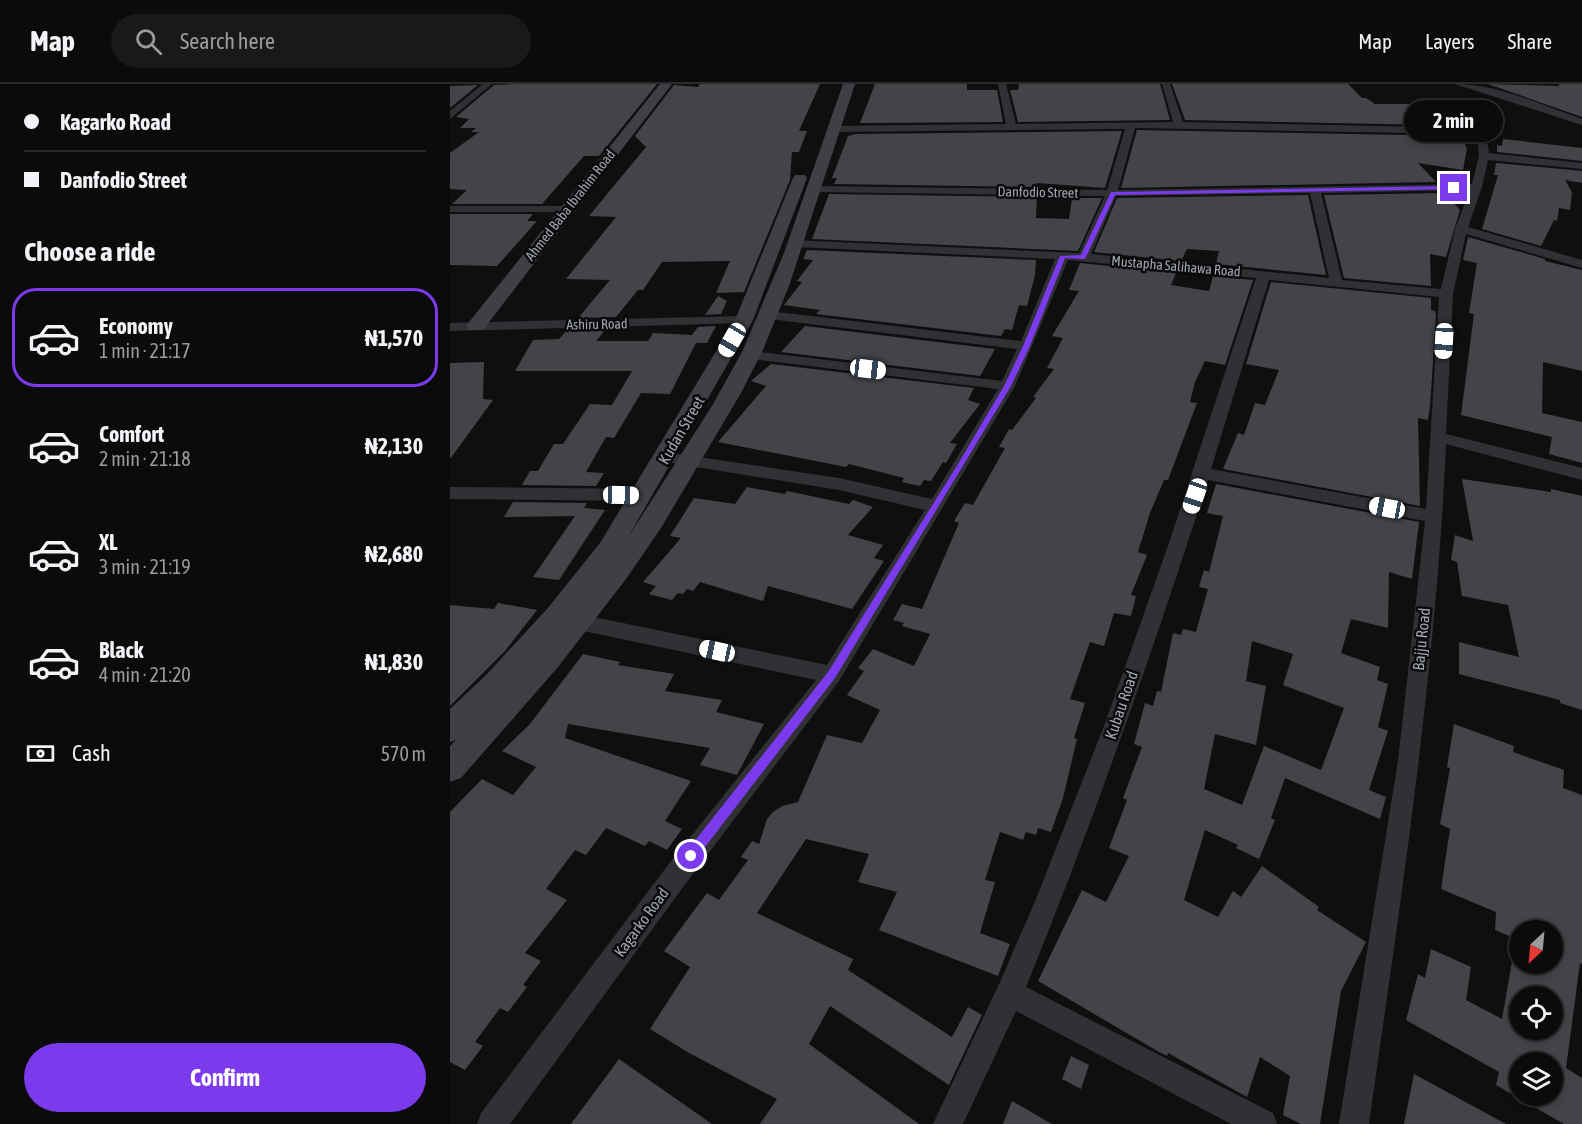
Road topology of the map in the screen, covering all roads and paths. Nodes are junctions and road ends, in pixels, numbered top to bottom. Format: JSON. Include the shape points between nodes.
{"nodes":[{"id":1,"x":488,"y":84,"type":"edge"},
{"id":2,"x":666,"y":84,"type":"edge"},
{"id":3,"x":836,"y":84,"type":"edge"},
{"id":4,"x":849,"y":84,"type":"edge"},
{"id":5,"x":1002,"y":84,"type":"edge"},
{"id":6,"x":1166,"y":84,"type":"edge"},
{"id":7,"x":1459,"y":84,"type":"edge"},
{"id":8,"x":450,"y":117,"type":"edge"},
{"id":9,"x":1582,"y":122,"type":"edge"},
{"id":10,"x":1179,"y":125,"type":"junction"},
{"id":11,"x":1131,"y":126,"type":"junction"},
{"id":12,"x":1012,"y":128,"type":"junction"},
{"id":13,"x":834,"y":129,"type":"junction"},
{"id":14,"x":1473,"y":131,"type":"dead end"},
{"id":15,"x":1582,"y":166,"type":"edge"},
{"id":16,"x":1477,"y":187,"type":"junction"},
{"id":17,"x":814,"y":189,"type":"junction"},
{"id":18,"x":1315,"y":190,"type":"junction"},
{"id":19,"x":1113,"y":194,"type":"junction"},
{"id":20,"x":450,"y":209,"type":"edge"},
{"id":21,"x":567,"y":209,"type":"junction"},
{"id":22,"x":1461,"y":230,"type":"junction"},
{"id":23,"x":796,"y":243,"type":"junction"},
{"id":24,"x":1073,"y":257,"type":"junction"},
{"id":25,"x":1582,"y":264,"type":"edge"},
{"id":26,"x":1263,"y":274,"type":"junction"},
{"id":27,"x":1336,"y":282,"type":"junction"},
{"id":28,"x":1446,"y":294,"type":"junction"},
{"id":29,"x":769,"y":315,"type":"junction"},
{"id":30,"x":744,"y":320,"type":"junction"},
{"id":31,"x":476,"y":326,"type":"junction"},
{"id":32,"x":450,"y":327,"type":"edge"},
{"id":33,"x":1026,"y":346,"type":"junction"},
{"id":34,"x":751,"y":355,"type":"junction"},
{"id":35,"x":1007,"y":386,"type":"junction"},
{"id":36,"x":1439,"y":437,"type":"junction"},
{"id":37,"x":665,"y":457,"type":"junction"},
{"id":38,"x":689,"y":461,"type":"junction"},
{"id":39,"x":1202,"y":473,"type":"junction"},
{"id":40,"x":1582,"y":474,"type":"edge"},
{"id":41,"x":450,"y":493,"type":"edge"},
{"id":42,"x":643,"y":495,"type":"junction"},
{"id":43,"x":935,"y":506,"type":"junction"},
{"id":44,"x":1434,"y":517,"type":"junction"},
{"id":45,"x":579,"y":622,"type":"junction"},
{"id":46,"x":831,"y":675,"type":"junction"},
{"id":47,"x":450,"y":729,"type":"edge"},
{"id":48,"x":450,"y":768,"type":"edge"},
{"id":49,"x":1010,"y":993,"type":"junction"},
{"id":50,"x":492,"y":1124,"type":"edge"},
{"id":51,"x":948,"y":1124,"type":"edge"},
{"id":52,"x":1262,"y":1124,"type":"edge"},
{"id":53,"x":1354,"y":1124,"type":"edge"}],
"edges":[{"from":1,"to":8,"type":"street"},
{"from":2,"to":21,"type":"street","name":"Ahmed Baba Ibrahim Road"},
{"from":3,"to":30,"type":"street","name":"Kudan Street"},
{"from":4,"to":13,"type":"street"},
{"from":5,"to":12,"type":"street"},
{"from":6,"to":10,"type":"street"},
{"from":7,"to":9,"type":"street"},
{"from":10,"to":11,"type":"street"},
{"from":10,"to":14,"type":"street"},
{"from":11,"to":12,"type":"street"},
{"from":11,"to":19,"type":"street","name":"Kagarko Road"},
{"from":12,"to":13,"type":"street"},
{"from":13,"to":17,"type":"street"},
{"from":15,"to":16,"type":"street","name":"Bajju Road","via":[[1484,151]]},
{"from":16,"to":18,"type":"street","name":"Danfodio Street"},
{"from":16,"to":22,"type":"street","name":"Bajju Road"},
{"from":17,"to":19,"type":"street","name":"Danfodio Street"},
{"from":17,"to":23,"type":"street"},
{"from":18,"to":19,"type":"street","name":"Danfodio Street"},
{"from":18,"to":27,"type":"street"},
{"from":19,"to":24,"type":"street","name":"Kagarko Road"},
{"from":20,"to":21,"type":"street"},
{"from":21,"to":31,"type":"street","name":"Ahmed Baba Ibrahim Road"},
{"from":22,"to":25,"type":"street"},
{"from":22,"to":28,"type":"street","name":"Bajju Road"},
{"from":23,"to":24,"type":"street","name":"Mustapha Salihawa Road"},
{"from":23,"to":29,"type":"street"},
{"from":24,"to":26,"type":"street","name":"Mustapha Salihawa Road"},
{"from":24,"to":33,"type":"street","name":"Kagarko Road"},
{"from":26,"to":27,"type":"street","name":"Mustapha Salihawa Road"},
{"from":26,"to":39,"type":"street","name":"Kubau Road"},
{"from":27,"to":28,"type":"street","name":"Mustapha Salihawa Road"},
{"from":28,"to":36,"type":"street","name":"Bajju Road"},
{"from":29,"to":33,"type":"street"},
{"from":29,"to":34,"type":"street"},
{"from":30,"to":31,"type":"street","name":"Ashiru Road"},
{"from":30,"to":37,"type":"street","name":"Kudan Street"},
{"from":31,"to":32,"type":"street","name":"Ashiru Road"},
{"from":33,"to":35,"type":"street","name":"Kagarko Road"},
{"from":34,"to":35,"type":"street"},
{"from":34,"to":38,"type":"street"},
{"from":35,"to":43,"type":"street","name":"Kagarko Road"},
{"from":36,"to":40,"type":"street"},
{"from":36,"to":44,"type":"street","name":"Bajju Road"},
{"from":37,"to":38,"type":"street"},
{"from":37,"to":42,"type":"street","name":"Kudan Street"},
{"from":38,"to":43,"type":"street","via":[[839,484]]},
{"from":38,"to":45,"type":"street","via":[[640,540]]},
{"from":39,"to":44,"type":"street"},
{"from":39,"to":49,"type":"street","name":"Kubau Road","via":[[1085,806]]},
{"from":41,"to":42,"type":"street"},
{"from":42,"to":47,"type":"street","name":"Kudan Street","via":[[609,549],[557,617]]},
{"from":43,"to":46,"type":"street","name":"Kagarko Road"},
{"from":44,"to":53,"type":"street","name":"Bajju Road","via":[[1408,760]]},
{"from":45,"to":46,"type":"street"},
{"from":45,"to":48,"type":"street"},
{"from":46,"to":50,"type":"street","name":"Kagarko Road"},
{"from":49,"to":51,"type":"street","name":"Kubau Road"},
{"from":49,"to":52,"type":"street"}]}
